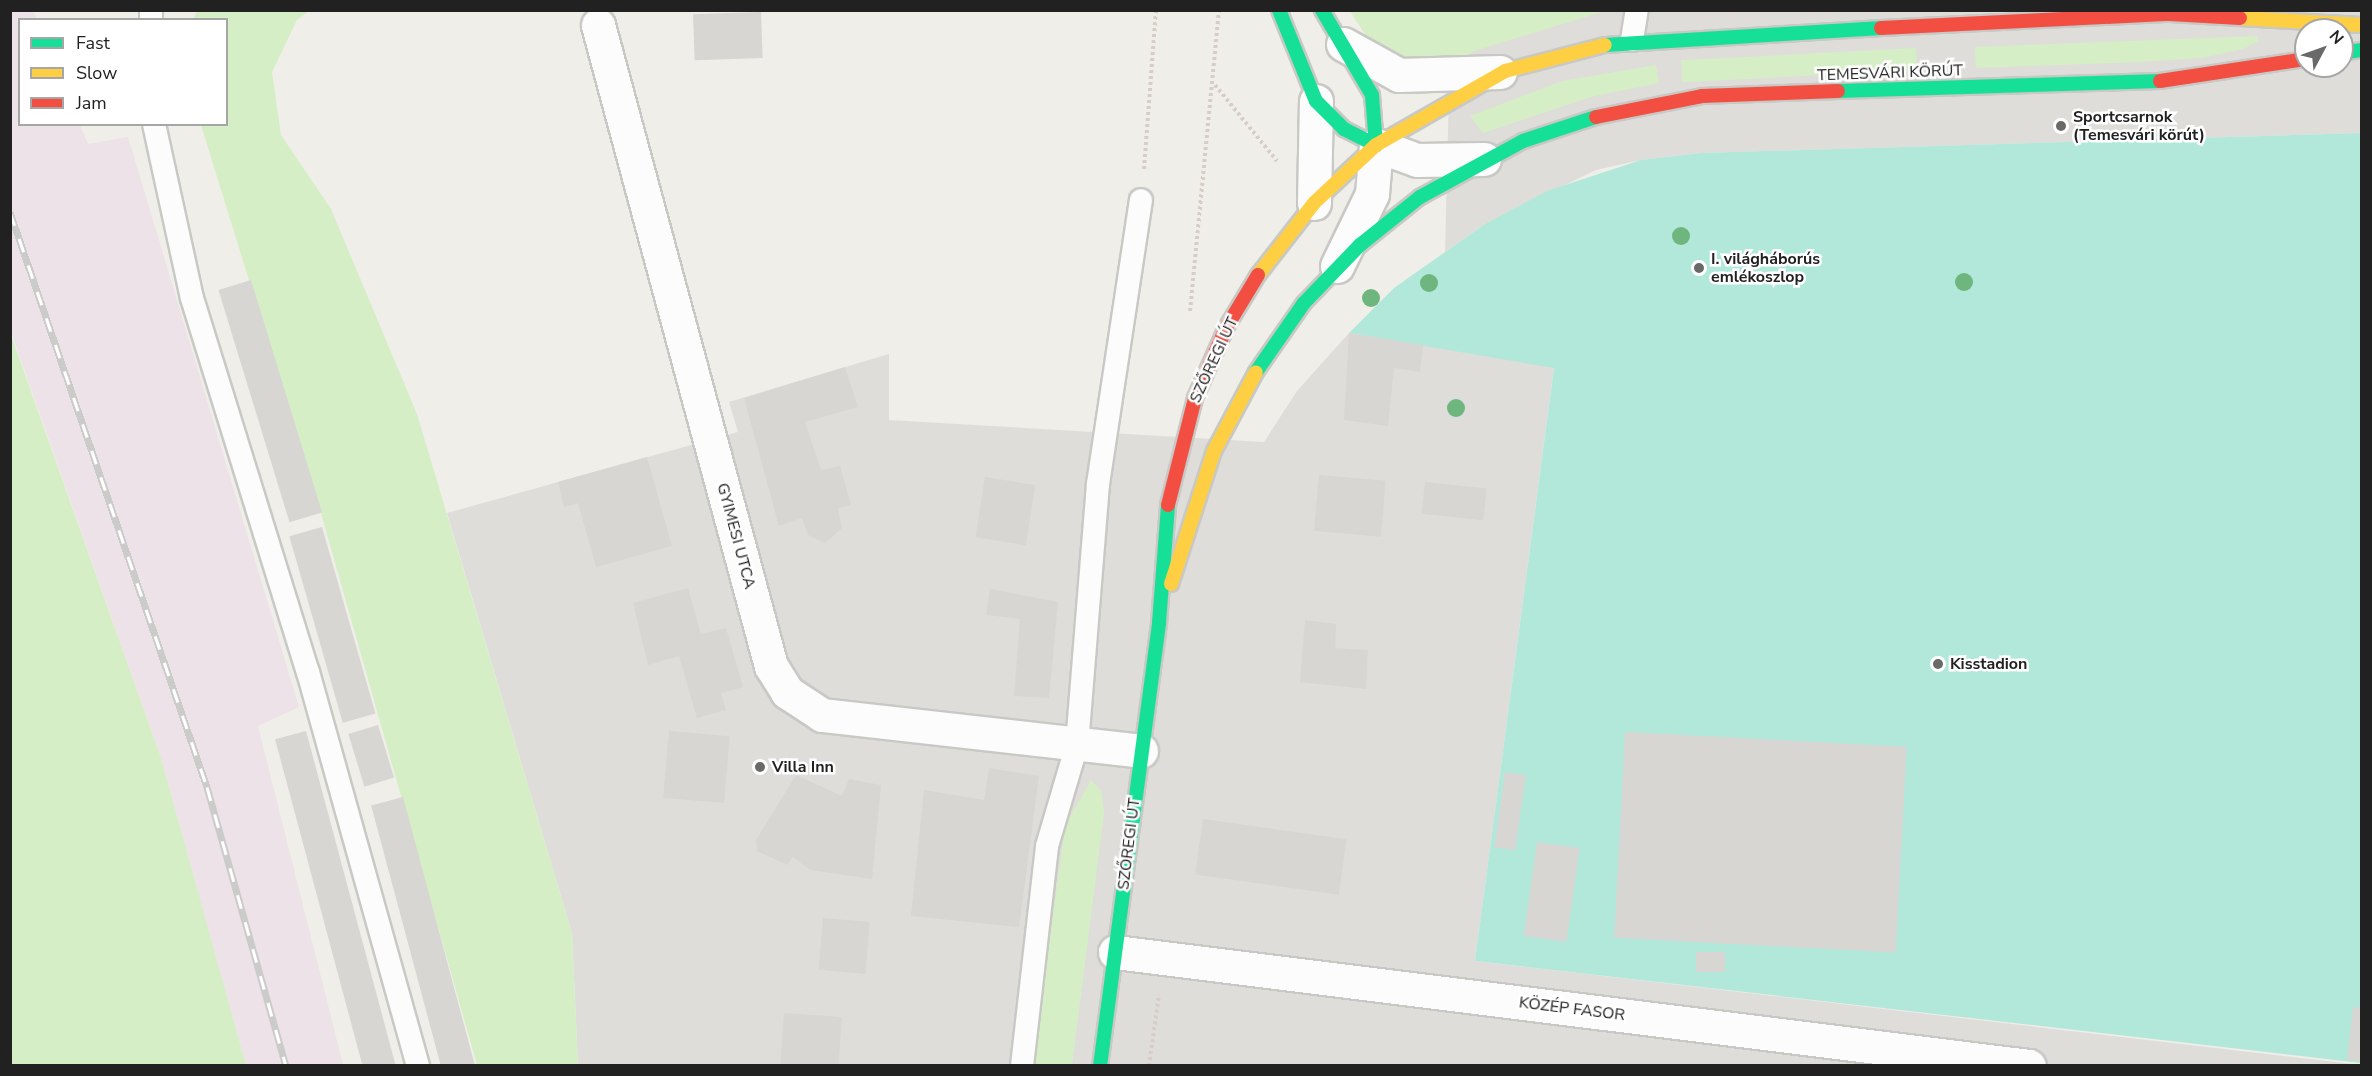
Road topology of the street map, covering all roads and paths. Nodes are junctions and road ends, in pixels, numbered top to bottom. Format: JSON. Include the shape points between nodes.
{"nodes":[{"id":1,"x":1156,"y":10,"type":"edge"},
{"id":2,"x":1219,"y":10,"type":"edge"},
{"id":3,"x":1322,"y":10,"type":"edge"},
{"id":4,"x":1637,"y":10,"type":"edge"},
{"id":5,"x":1278,"y":18,"type":"edge"},
{"id":6,"x":598,"y":25,"type":"dead end"},
{"id":7,"x":2361,"y":25,"type":"edge"},
{"id":8,"x":1632,"y":40,"type":"junction"},
{"id":9,"x":1343,"y":44,"type":"junction"},
{"id":10,"x":2294,"y":61,"type":"edge"},
{"id":11,"x":1505,"y":71,"type":"junction"},
{"id":12,"x":1215,"y":85,"type":"dead end"},
{"id":13,"x":1316,"y":101,"type":"junction"},
{"id":14,"x":154,"y":126,"type":"edge"},
{"id":15,"x":1376,"y":145,"type":"junction"},
{"id":16,"x":1484,"y":159,"type":"junction"},
{"id":17,"x":1141,"y":200,"type":"joint"},
{"id":18,"x":1314,"y":203,"type":"junction"},
{"id":19,"x":1336,"y":267,"type":"junction"},
{"id":20,"x":1159,"y":623,"type":"junction"},
{"id":21,"x":1077,"y":745,"type":"junction"},
{"id":22,"x":1141,"y":751,"type":"junction"},
{"id":23,"x":1115,"y":952,"type":"junction"},
{"id":24,"x":1164,"y":958,"type":"junction"},
{"id":25,"x":418,"y":1065,"type":"edge"},
{"id":26,"x":1022,"y":1065,"type":"edge"},
{"id":27,"x":1100,"y":1065,"type":"edge"},
{"id":28,"x":1149,"y":1065,"type":"edge"},
{"id":29,"x":2029,"y":1065,"type":"edge"}],
"edges":[{"from":1,"to":17,"type":"path"},
{"from":2,"to":12,"type":"path"},
{"from":3,"to":9,"type":"main road"},
{"from":4,"to":8,"type":"lane"},
{"from":5,"to":13,"type":"main road"},
{"from":6,"to":21,"type":"street","name":"GYIMESI UTCA","via":[[771,666],[787,692],[822,714]]},
{"from":7,"to":8,"type":"main road","via":[[2170,14]]},
{"from":8,"to":11,"type":"main road","via":[[1550,56]]},
{"from":9,"to":11,"type":"street","via":[[1400,75]]},
{"from":9,"to":15,"type":"main road","via":[[1372,95]]},
{"from":10,"to":16,"type":"main road","name":"TEMESVÁRI KÖRÚT","via":[[2176,80],[1702,96],[1581,120]]},
{"from":11,"to":15,"type":"main road","via":[[1425,112]]},
{"from":13,"to":15,"type":"main road","via":[[1344,129]]},
{"from":13,"to":18,"type":"street"},
{"from":14,"to":25,"type":"lane","via":[[192,298],[308,672]]},
{"from":15,"to":16,"type":"street","via":[[1417,160]]},
{"from":15,"to":18,"type":"main road","name":"SZŐREGI ÚT"},
{"from":15,"to":19,"type":"street","name":"SZŐREGI ÚT","via":[[1372,194]]},
{"from":16,"to":19,"type":"main road","name":"SZŐREGI ÚT","via":[[1420,197]]},
{"from":17,"to":21,"type":"lane","via":[[1098,484]]},
{"from":18,"to":20,"type":"main road","name":"SZŐREGI ÚT","via":[[1266,262],[1226,327],[1195,398],[1173,471],[1161,546]]},
{"from":19,"to":20,"type":"main road","name":"SZŐREGI ÚT","via":[[1266,354],[1215,451]]},
{"from":20,"to":22,"type":"main road","name":"SZŐREGI ÚT"},
{"from":21,"to":22,"type":"street","name":"GYIMESI UTCA"},
{"from":21,"to":26,"type":"lane","via":[[1047,846]]},
{"from":22,"to":23,"type":"main road","name":"SZŐREGI ÚT"},
{"from":23,"to":24,"type":"street","name":"KÖZÉP FASOR"},
{"from":23,"to":27,"type":"main road","name":"SZŐREGI ÚT"},
{"from":24,"to":28,"type":"path"},
{"from":24,"to":29,"type":"street","name":"KÖZÉP FASOR"}]}
